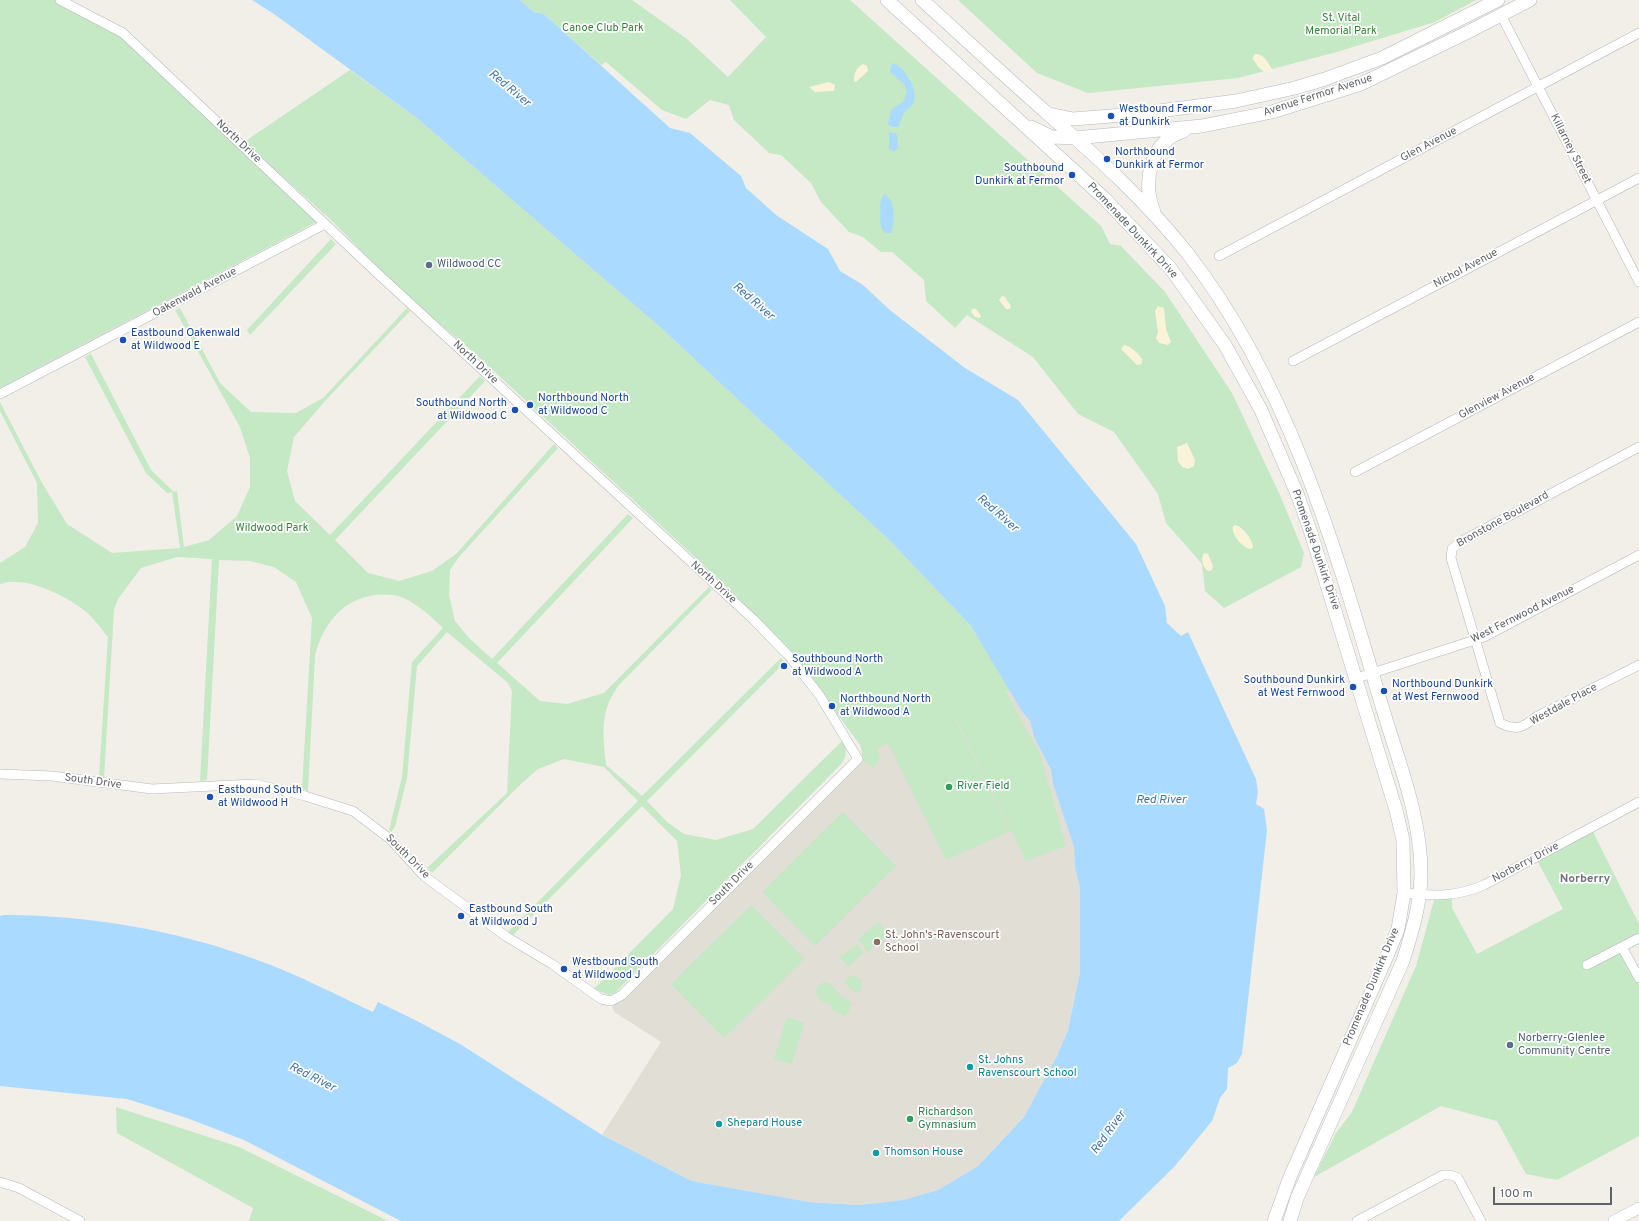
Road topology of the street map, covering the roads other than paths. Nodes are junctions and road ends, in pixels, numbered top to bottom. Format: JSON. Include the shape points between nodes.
{"nodes":[{"id":1,"x":60,"y":0,"type":"edge"},
{"id":2,"x":887,"y":0,"type":"edge"},
{"id":3,"x":922,"y":0,"type":"edge"},
{"id":4,"x":1498,"y":0,"type":"edge"},
{"id":5,"x":1530,"y":0,"type":"edge"},
{"id":6,"x":1500,"y":15,"type":"junction"},
{"id":7,"x":1639,"y":33,"type":"edge"},
{"id":8,"x":1537,"y":87,"type":"junction"},
{"id":9,"x":1295,"y":88,"type":"junction"},
{"id":10,"x":1291,"y":106,"type":"junction"},
{"id":11,"x":1047,"y":113,"type":"junction"},
{"id":12,"x":1021,"y":123,"type":"junction"},
{"id":13,"x":1202,"y":126,"type":"junction"},
{"id":14,"x":1076,"y":138,"type":"junction"},
{"id":15,"x":1639,"y":178,"type":"edge"},
{"id":16,"x":1596,"y":200,"type":"junction"},
{"id":17,"x":1157,"y":218,"type":"junction"},
{"id":18,"x":325,"y":224,"type":"junction"},
{"id":19,"x":1219,"y":256,"type":"dead end"},
{"id":20,"x":1639,"y":282,"type":"edge"},
{"id":21,"x":1639,"y":322,"type":"edge"},
{"id":22,"x":1293,"y":361,"type":"dead end"},
{"id":23,"x":0,"y":394,"type":"edge"},
{"id":24,"x":1275,"y":396,"type":"junction"},
{"id":25,"x":1257,"y":403,"type":"junction"},
{"id":26,"x":1639,"y":447,"type":"edge"},
{"id":27,"x":1355,"y":472,"type":"dead end"},
{"id":28,"x":1639,"y":555,"type":"edge"},
{"id":29,"x":1477,"y":640,"type":"junction"},
{"id":30,"x":1639,"y":665,"type":"edge"},
{"id":31,"x":1372,"y":673,"type":"junction"},
{"id":32,"x":1357,"y":678,"type":"junction"},
{"id":33,"x":858,"y":759,"type":"joint"},
{"id":34,"x":0,"y":774,"type":"edge"},
{"id":35,"x":1639,"y":802,"type":"edge"},
{"id":36,"x":1404,"y":893,"type":"junction"},
{"id":37,"x":1420,"y":894,"type":"junction"},
{"id":38,"x":1639,"y":938,"type":"edge"},
{"id":39,"x":1622,"y":947,"type":"junction"},
{"id":40,"x":1587,"y":965,"type":"dead end"},
{"id":41,"x":1639,"y":978,"type":"edge"},
{"id":42,"x":0,"y":1182,"type":"edge"},
{"id":43,"x":1639,"y":1208,"type":"edge"},
{"id":44,"x":80,"y":1221,"type":"edge"},
{"id":45,"x":1274,"y":1221,"type":"edge"},
{"id":46,"x":1290,"y":1221,"type":"edge"},
{"id":47,"x":1357,"y":1221,"type":"edge"},
{"id":48,"x":1481,"y":1221,"type":"edge"},
{"id":49,"x":1614,"y":1221,"type":"edge"}],
"edges":[{"from":1,"to":18,"type":"street","name":"North Drive","via":[[122,33]]},
{"from":2,"to":12,"type":"main road","name":"Promenade Dunkirk Drive"},
{"from":3,"to":11,"type":"main road","name":"Promenade Dunkirk Drive"},
{"from":4,"to":9,"type":"main road","name":"Avenue Fermor Avenue","via":[[1382,58],[1325,80]]},
{"from":5,"to":6,"type":"main road","name":"Avenue Fermor Avenue"},
{"from":6,"to":8,"type":"street","name":"Killarney Street"},
{"from":6,"to":10,"type":"main road","name":"Avenue Fermor Avenue","via":[[1361,84]]},
{"from":7,"to":8,"type":"street","name":"Glen Avenue"},
{"from":8,"to":16,"type":"street","name":"Killarney Street"},
{"from":8,"to":19,"type":"street","name":"Glen Avenue"},
{"from":9,"to":10,"type":"main road","via":[[1287,94],[1286,101]]},
{"from":9,"to":11,"type":"main road","name":"Avenue Fermor Avenue","via":[[1236,101],[1136,114],[1073,119]]},
{"from":10,"to":13,"type":"main road","name":"Avenue Fermor Avenue"},
{"from":11,"to":14,"type":"main road","name":"Promenade Dunkirk Drive"},
{"from":12,"to":14,"type":"main road","name":"Avenue Fermor Avenue","via":[[1052,137]]},
{"from":12,"to":25,"type":"main road","name":"Promenade Dunkirk Drive","via":[[1105,199],[1171,269],[1225,345]]},
{"from":13,"to":14,"type":"main road","name":"Avenue Fermor Avenue"},
{"from":13,"to":17,"type":"main road","via":[[1174,134],[1157,152],[1149,174],[1148,190]]},
{"from":14,"to":17,"type":"main road","name":"Promenade Dunkirk Drive"},
{"from":15,"to":16,"type":"street","name":"Nichol Avenue"},
{"from":16,"to":20,"type":"street","name":"Killarney Street"},
{"from":16,"to":22,"type":"street","name":"Nichol Avenue"},
{"from":17,"to":24,"type":"main road","name":"Promenade Dunkirk Drive","via":[[1188,255],[1236,324]]},
{"from":18,"to":23,"type":"street","name":"Oakenwald Avenue"},
{"from":18,"to":33,"type":"street","name":"North Drive","via":[[753,619],[789,656],[820,696]]},
{"from":21,"to":27,"type":"street","name":"Glenview Avenue"},
{"from":24,"to":25,"type":"main road"},
{"from":24,"to":31,"type":"main road","name":"Promenade Dunkirk Drive","via":[[1314,491]]},
{"from":25,"to":32,"type":"main road","name":"Promenade Dunkirk Drive","via":[[1298,496]]},
{"from":26,"to":29,"type":"street","name":"Bronstone Boulevard","via":[[1452,548],[1451,558]]},
{"from":28,"to":29,"type":"street","name":"West Fernwood Avenue"},
{"from":29,"to":30,"type":"street","name":"Westdale Place","via":[[1500,723],[1511,728],[1524,727],[1536,717]]},
{"from":29,"to":31,"type":"street","name":"West Fernwood Avenue"},
{"from":31,"to":32,"type":"street","name":"West Fernwood Avenue"},
{"from":31,"to":37,"type":"main road","name":"Promenade Dunkirk Drive","via":[[1413,809],[1419,839]]},
{"from":32,"to":36,"type":"main road","name":"Promenade Dunkirk Drive","via":[[1402,832]]},
{"from":33,"to":34,"type":"street","name":"South Drive","via":[[622,995],[611,1001],[593,994],[552,964],[506,937],[465,908],[424,876],[390,838],[353,811],[255,784],[152,790],[52,776]]},
{"from":35,"to":37,"type":"street","name":"Norberry Drive","via":[[1484,885],[1467,892],[1449,895]]},
{"from":36,"to":37,"type":"street","name":"Norberry Drive"},
{"from":36,"to":45,"type":"main road","name":"Promenade Dunkirk Drive","via":[[1398,929],[1290,1177]]},
{"from":37,"to":46,"type":"main road","name":"Promenade Dunkirk Drive","via":[[1403,961],[1297,1198]]},
{"from":38,"to":39,"type":"street"},
{"from":39,"to":40,"type":"street"},
{"from":39,"to":41,"type":"street"},
{"from":42,"to":44,"type":"street","via":[[19,1188]]},
{"from":43,"to":49,"type":"street"},
{"from":47,"to":48,"type":"street","via":[[1443,1175],[1458,1178]]}]}
